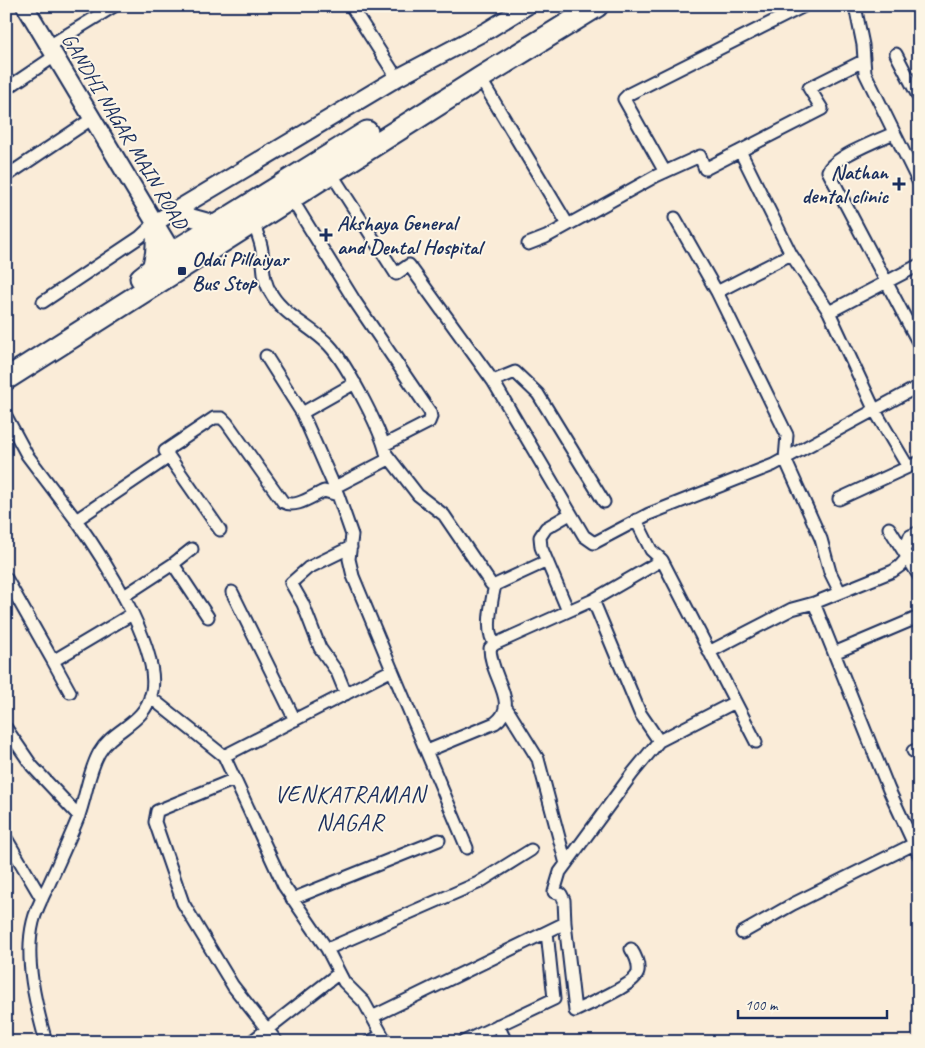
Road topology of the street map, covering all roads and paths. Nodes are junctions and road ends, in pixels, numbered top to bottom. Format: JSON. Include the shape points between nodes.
{"nodes":[{"id":1,"x":24,"y":6,"type":"edge"},
{"id":2,"x":36,"y":6,"type":"edge"},
{"id":3,"x":114,"y":6,"type":"edge"},
{"id":4,"x":351,"y":6,"type":"edge"},
{"id":5,"x":526,"y":6,"type":"edge"},
{"id":6,"x":572,"y":6,"type":"edge"},
{"id":7,"x":597,"y":6,"type":"edge"},
{"id":8,"x":804,"y":6,"type":"edge"},
{"id":9,"x":855,"y":6,"type":"edge"},
{"id":10,"x":54,"y":48,"type":"junction"},
{"id":11,"x":896,"y":54,"type":"dead end"},
{"id":12,"x":863,"y":61,"type":"junction"},
{"id":13,"x":397,"y":78,"type":"junction"},
{"id":14,"x":480,"y":78,"type":"junction"},
{"id":15,"x":6,"y":89,"type":"edge"},
{"id":16,"x":919,"y":98,"type":"edge"},
{"id":17,"x":93,"y":118,"type":"junction"},
{"id":18,"x":894,"y":133,"type":"junction"},
{"id":19,"x":740,"y":151,"type":"junction"},
{"id":20,"x":665,"y":172,"type":"junction"},
{"id":21,"x":331,"y":173,"type":"junction"},
{"id":22,"x":8,"y":175,"type":"dead end"},
{"id":23,"x":919,"y":182,"type":"edge"},
{"id":24,"x":291,"y":198,"type":"junction"},
{"id":25,"x":164,"y":217,"type":"junction"},
{"id":26,"x":676,"y":218,"type":"dead end"},
{"id":27,"x":253,"y":222,"type":"junction"},
{"id":28,"x":567,"y":223,"type":"junction"},
{"id":29,"x":219,"y":225,"type":"junction"},
{"id":30,"x":528,"y":244,"type":"dead end"},
{"id":31,"x":179,"y":254,"type":"junction"},
{"id":32,"x":791,"y":254,"type":"junction"},
{"id":33,"x":919,"y":265,"type":"edge"},
{"id":34,"x":150,"y":272,"type":"junction"},
{"id":35,"x":886,"y":282,"type":"junction"},
{"id":36,"x":716,"y":292,"type":"junction"},
{"id":37,"x":43,"y":302,"type":"dead end"},
{"id":38,"x":829,"y":312,"type":"junction"},
{"id":39,"x":919,"y":344,"type":"edge"},
{"id":40,"x":266,"y":356,"type":"dead end"},
{"id":41,"x":6,"y":365,"type":"edge"},
{"id":42,"x":6,"y":380,"type":"edge"},
{"id":43,"x":493,"y":381,"type":"junction"},
{"id":44,"x":355,"y":383,"type":"junction"},
{"id":45,"x":919,"y":386,"type":"edge"},
{"id":46,"x":875,"y":411,"type":"junction"},
{"id":47,"x":302,"y":413,"type":"junction"},
{"id":48,"x":6,"y":416,"type":"edge"},
{"id":49,"x":385,"y":450,"type":"junction"},
{"id":50,"x":169,"y":457,"type":"junction"},
{"id":51,"x":785,"y":458,"type":"junction"},
{"id":52,"x":913,"y":464,"type":"edge"},
{"id":53,"x":336,"y":492,"type":"junction"},
{"id":54,"x":839,"y":499,"type":"dead end"},
{"id":55,"x":604,"y":502,"type":"dead end"},
{"id":56,"x":570,"y":514,"type":"junction"},
{"id":57,"x":76,"y":520,"type":"junction"},
{"id":58,"x":636,"y":520,"type":"junction"},
{"id":59,"x":889,"y":528,"type":"dead end"},
{"id":60,"x":220,"y":530,"type":"dead end"},
{"id":61,"x":919,"y":532,"type":"edge"},
{"id":62,"x":351,"y":547,"type":"junction"},
{"id":63,"x":192,"y":549,"type":"dead end"},
{"id":64,"x":906,"y":554,"type":"junction"},
{"id":65,"x":662,"y":560,"type":"junction"},
{"id":66,"x":547,"y":561,"type":"junction"},
{"id":67,"x":172,"y":564,"type":"junction"},
{"id":68,"x":919,"y":576,"type":"edge"},
{"id":69,"x":6,"y":578,"type":"edge"},
{"id":70,"x":495,"y":585,"type":"junction"},
{"id":71,"x":232,"y":592,"type":"dead end"},
{"id":72,"x":840,"y":592,"type":"junction"},
{"id":73,"x":124,"y":596,"type":"junction"},
{"id":74,"x":593,"y":600,"type":"junction"},
{"id":75,"x":814,"y":603,"type":"junction"},
{"id":76,"x":568,"y":611,"type":"junction"},
{"id":77,"x":132,"y":614,"type":"junction"},
{"id":78,"x":208,"y":617,"type":"dead end"},
{"id":79,"x":919,"y":618,"type":"edge"},
{"id":80,"x":495,"y":644,"type":"junction"},
{"id":81,"x":709,"y":652,"type":"junction"},
{"id":82,"x":834,"y":653,"type":"junction"},
{"id":83,"x":53,"y":661,"type":"junction"},
{"id":84,"x":392,"y":670,"type":"junction"},
{"id":85,"x":70,"y":692,"type":"dead end"},
{"id":86,"x":346,"y":694,"type":"junction"},
{"id":87,"x":150,"y":697,"type":"junction"},
{"id":88,"x":735,"y":702,"type":"junction"},
{"id":89,"x":507,"y":709,"type":"junction"},
{"id":90,"x":295,"y":720,"type":"junction"},
{"id":91,"x":6,"y":728,"type":"edge"},
{"id":92,"x":659,"y":741,"type":"junction"},
{"id":93,"x":756,"y":742,"type":"dead end"},
{"id":94,"x":426,"y":751,"type":"junction"},
{"id":95,"x":224,"y":756,"type":"junction"},
{"id":96,"x":235,"y":779,"type":"junction"},
{"id":97,"x":79,"y":816,"type":"junction"},
{"id":98,"x":913,"y":828,"type":"edge"},
{"id":99,"x":6,"y":838,"type":"edge"},
{"id":100,"x":439,"y":840,"type":"dead end"},
{"id":101,"x":914,"y":844,"type":"junction"},
{"id":102,"x":467,"y":848,"type":"dead end"},
{"id":103,"x":531,"y":850,"type":"dead end"},
{"id":104,"x":919,"y":855,"type":"edge"},
{"id":105,"x":566,"y":864,"type":"junction"},
{"id":106,"x":42,"y":899,"type":"junction"},
{"id":107,"x":292,"y":899,"type":"junction"},
{"id":108,"x":564,"y":924,"type":"junction"},
{"id":109,"x":547,"y":932,"type":"junction"},
{"id":110,"x":742,"y":933,"type":"dead end"},
{"id":111,"x":327,"y":949,"type":"junction"},
{"id":112,"x":631,"y":949,"type":"dead end"},
{"id":113,"x":339,"y":972,"type":"junction"},
{"id":114,"x":372,"y":1017,"type":"junction"},
{"id":115,"x":498,"y":1025,"type":"junction"},
{"id":116,"x":266,"y":1028,"type":"junction"},
{"id":117,"x":384,"y":1038,"type":"edge"},
{"id":118,"x":46,"y":1042,"type":"edge"},
{"id":119,"x":251,"y":1042,"type":"edge"},
{"id":120,"x":277,"y":1042,"type":"edge"},
{"id":121,"x":369,"y":1042,"type":"edge"},
{"id":122,"x":463,"y":1042,"type":"edge"},
{"id":123,"x":506,"y":1042,"type":"edge"}],
"edges":[{"from":1,"to":10,"type":"main road","name":"GANDHI NAGAR MAIN ROAD"},
{"from":2,"to":10,"type":"main road","name":"GANDHI NAGAR MAIN ROAD"},
{"from":3,"to":10,"type":"street"},
{"from":4,"to":13,"type":"street"},
{"from":5,"to":13,"type":"main road"},
{"from":6,"to":29,"type":"highway"},
{"from":7,"to":14,"type":"highway"},
{"from":8,"to":20,"type":"street","via":[[629,94],[624,100]]},
{"from":9,"to":12,"type":"street"},
{"from":10,"to":15,"type":"street"},
{"from":10,"to":17,"type":"main road","name":"GANDHI NAGAR MAIN ROAD"},
{"from":10,"to":25,"type":"main road","name":"GANDHI NAGAR MAIN ROAD"},
{"from":11,"to":16,"type":"street"},
{"from":12,"to":18,"type":"street","via":[[864,73]]},
{"from":12,"to":19,"type":"street","via":[[809,88],[822,109]]},
{"from":13,"to":25,"type":"main road"},
{"from":14,"to":21,"type":"highway"},
{"from":14,"to":28,"type":"street"},
{"from":17,"to":22,"type":"street"},
{"from":17,"to":25,"type":"main road","name":"GANDHI NAGAR MAIN ROAD"},
{"from":18,"to":23,"type":"street"},
{"from":18,"to":35,"type":"street","via":[[840,160],[828,171]]},
{"from":19,"to":20,"type":"street","via":[[705,168],[700,156]]},
{"from":19,"to":32,"type":"street"},
{"from":20,"to":28,"type":"street"},
{"from":21,"to":24,"type":"highway"},
{"from":21,"to":43,"type":"street","via":[[396,274],[409,265]]},
{"from":24,"to":27,"type":"highway"},
{"from":24,"to":49,"type":"street","via":[[432,417]]},
{"from":25,"to":29,"type":"main road"},
{"from":25,"to":31,"type":"main road","name":"GANDHI NAGAR MAIN ROAD"},
{"from":25,"to":34,"type":"main road"},
{"from":25,"to":37,"type":"street","via":[[140,237]]},
{"from":26,"to":36,"type":"street"},
{"from":27,"to":31,"type":"highway"},
{"from":27,"to":44,"type":"street","via":[[262,249],[263,278],[272,296],[329,345]]},
{"from":28,"to":30,"type":"street"},
{"from":29,"to":31,"type":"highway"},
{"from":31,"to":34,"type":"highway"},
{"from":31,"to":42,"type":"highway"},
{"from":32,"to":36,"type":"street"},
{"from":32,"to":38,"type":"street"},
{"from":33,"to":35,"type":"street"},
{"from":34,"to":41,"type":"highway"},
{"from":35,"to":38,"type":"street"},
{"from":35,"to":39,"type":"street"},
{"from":36,"to":51,"type":"street","via":[[787,435]]},
{"from":38,"to":46,"type":"street"},
{"from":40,"to":47,"type":"street"},
{"from":43,"to":55,"type":"street","via":[[516,372],[530,384]]},
{"from":43,"to":56,"type":"street"},
{"from":44,"to":47,"type":"street"},
{"from":44,"to":49,"type":"street"},
{"from":45,"to":46,"type":"street"},
{"from":46,"to":51,"type":"street"},
{"from":46,"to":52,"type":"street"},
{"from":47,"to":53,"type":"street"},
{"from":48,"to":57,"type":"street","via":[[27,455]]},
{"from":49,"to":53,"type":"street","via":[[386,460],[383,463]]},
{"from":49,"to":70,"type":"street","via":[[418,495],[444,515],[491,584]]},
{"from":50,"to":53,"type":"street","via":[[165,451],[214,418],[222,418],[283,502],[296,504],[324,491]]},
{"from":50,"to":57,"type":"street"},
{"from":50,"to":60,"type":"street"},
{"from":51,"to":58,"type":"street"},
{"from":51,"to":72,"type":"street","via":[[821,539],[830,572]]},
{"from":52,"to":54,"type":"street"},
{"from":53,"to":62,"type":"street","via":[[352,535]]},
{"from":56,"to":58,"type":"street","via":[[584,536],[594,543]]},
{"from":56,"to":66,"type":"street","via":[[546,528],[540,537]]},
{"from":57,"to":73,"type":"street","via":[[106,562]]},
{"from":58,"to":65,"type":"street","via":[[651,550]]},
{"from":59,"to":64,"type":"street"},
{"from":61,"to":64,"type":"street","via":[[910,536]]},
{"from":62,"to":84,"type":"street","via":[[353,576]]},
{"from":62,"to":86,"type":"street","via":[[308,568],[291,583],[320,648],[337,672]]},
{"from":63,"to":67,"type":"street"},
{"from":64,"to":68,"type":"street"},
{"from":64,"to":72,"type":"street","via":[[893,571]]},
{"from":65,"to":74,"type":"street"},
{"from":65,"to":81,"type":"street"},
{"from":66,"to":70,"type":"street"},
{"from":66,"to":76,"type":"street"},
{"from":67,"to":73,"type":"street"},
{"from":67,"to":78,"type":"street"},
{"from":69,"to":83,"type":"street"},
{"from":70,"to":80,"type":"street","via":[[490,633]]},
{"from":71,"to":90,"type":"street"},
{"from":72,"to":75,"type":"street"},
{"from":73,"to":77,"type":"street"},
{"from":74,"to":76,"type":"street"},
{"from":74,"to":92,"type":"street","via":[[640,713]]},
{"from":75,"to":81,"type":"street","via":[[792,609]]},
{"from":75,"to":82,"type":"street"},
{"from":76,"to":80,"type":"street"},
{"from":77,"to":83,"type":"street"},
{"from":77,"to":87,"type":"street","via":[[150,662]]},
{"from":79,"to":82,"type":"street"},
{"from":80,"to":89,"type":"street","via":[[490,648],[490,657]]},
{"from":81,"to":88,"type":"street"},
{"from":82,"to":98,"type":"street","via":[[889,790]]},
{"from":83,"to":85,"type":"street"},
{"from":84,"to":86,"type":"street"},
{"from":84,"to":94,"type":"street"},
{"from":86,"to":90,"type":"street"},
{"from":87,"to":95,"type":"street"},
{"from":87,"to":97,"type":"street","via":[[139,717],[100,752]]},
{"from":88,"to":92,"type":"street"},
{"from":88,"to":93,"type":"street"},
{"from":89,"to":94,"type":"street","via":[[495,723]]},
{"from":89,"to":105,"type":"street","via":[[538,759]]},
{"from":90,"to":95,"type":"street"},
{"from":91,"to":97,"type":"street","via":[[32,766]]},
{"from":92,"to":105,"type":"street"},
{"from":94,"to":102,"type":"street"},
{"from":95,"to":96,"type":"street"},
{"from":96,"to":107,"type":"street"},
{"from":96,"to":116,"type":"street","via":[[157,810],[155,822],[182,903],[234,986]]},
{"from":97,"to":106,"type":"street"},
{"from":98,"to":101,"type":"street"},
{"from":99,"to":106,"type":"street"},
{"from":100,"to":107,"type":"street"},
{"from":101,"to":104,"type":"street"},
{"from":101,"to":110,"type":"street"},
{"from":103,"to":111,"type":"street","via":[[478,883]]},
{"from":105,"to":108,"type":"street","via":[[554,892],[561,894],[564,900]]},
{"from":106,"to":118,"type":"street","via":[[33,921],[30,946]]},
{"from":107,"to":111,"type":"street"},
{"from":108,"to":109,"type":"street"},
{"from":108,"to":112,"type":"street","via":[[575,1011],[633,981],[638,971],[636,956]]},
{"from":109,"to":114,"type":"street"},
{"from":109,"to":115,"type":"street","via":[[554,999]]},
{"from":111,"to":113,"type":"street"},
{"from":113,"to":114,"type":"street"},
{"from":113,"to":116,"type":"street"},
{"from":114,"to":117,"type":"street"},
{"from":115,"to":122,"type":"street"},
{"from":115,"to":123,"type":"street"},
{"from":116,"to":119,"type":"street"},
{"from":116,"to":120,"type":"street"},
{"from":117,"to":121,"type":"street"}]}
